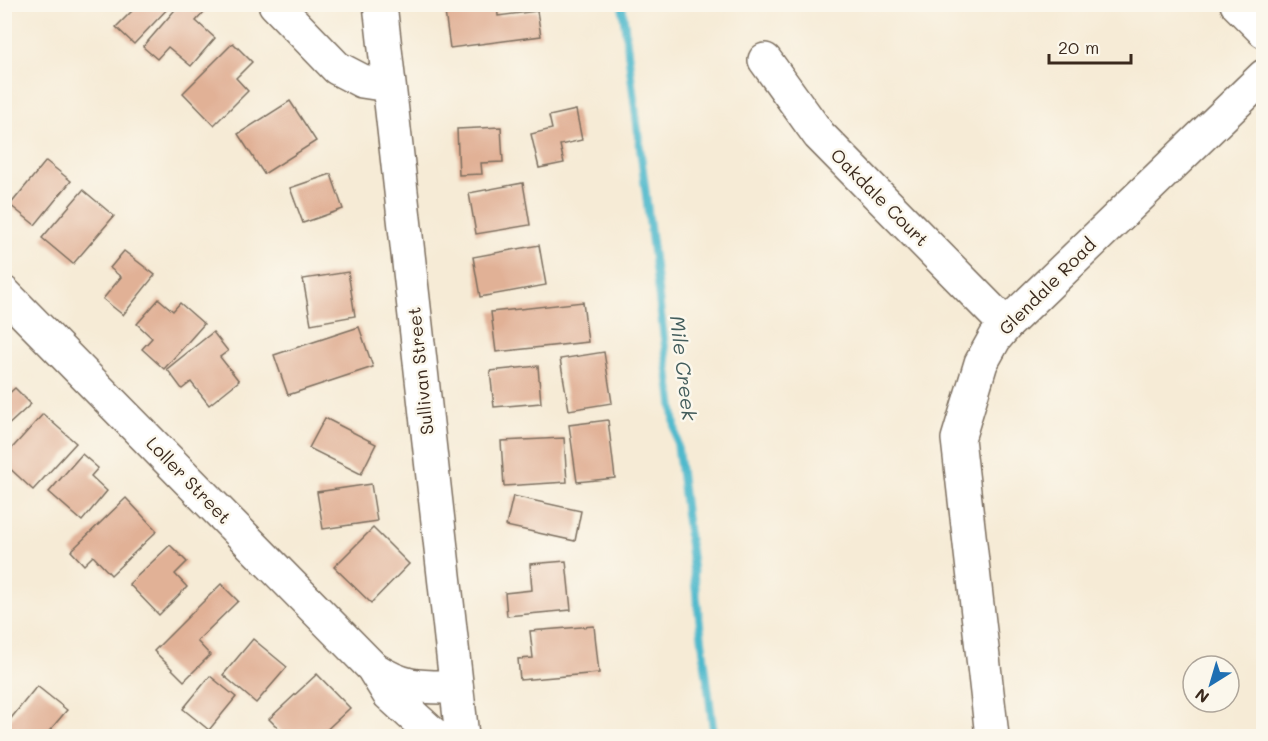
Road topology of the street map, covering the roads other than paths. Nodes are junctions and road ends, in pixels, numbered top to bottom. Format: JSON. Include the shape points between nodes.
{"nodes":[{"id":1,"x":275,"y":4,"type":"edge"},
{"id":2,"x":380,"y":4,"type":"edge"},
{"id":3,"x":1237,"y":4,"type":"edge"},
{"id":4,"x":1263,"y":31,"type":"edge"},
{"id":5,"x":765,"y":60,"type":"dead end"},
{"id":6,"x":1263,"y":76,"type":"edge"},
{"id":7,"x":388,"y":85,"type":"junction"},
{"id":8,"x":4,"y":293,"type":"edge"},
{"id":9,"x":1006,"y":325,"type":"junction"},
{"id":10,"x":373,"y":668,"type":"junction"},
{"id":11,"x":456,"y":687,"type":"junction"},
{"id":12,"x":435,"y":736,"type":"edge"},
{"id":13,"x":462,"y":736,"type":"edge"},
{"id":14,"x":992,"y":736,"type":"edge"}],
"edges":[{"from":1,"to":7,"type":"street","via":[[337,68],[362,81]]},
{"from":2,"to":7,"type":"street","name":"Sullivan Street"},
{"from":3,"to":4,"type":"street"},
{"from":5,"to":9,"type":"street","name":"Oakdale Court","via":[[819,135]]},
{"from":6,"to":9,"type":"street","name":"Glendale Road"},
{"from":7,"to":11,"type":"street","name":"Sullivan Street"},
{"from":8,"to":10,"type":"street","name":"Loller Street"},
{"from":9,"to":14,"type":"street","name":"Glendale Road","via":[[981,363],[958,439]]},
{"from":10,"to":11,"type":"street","name":"Loller Street","via":[[396,683],[412,687]]},
{"from":10,"to":12,"type":"street","name":"Loller Street","via":[[389,694]]},
{"from":11,"to":13,"type":"street","name":"Sullivan Street"}]}
